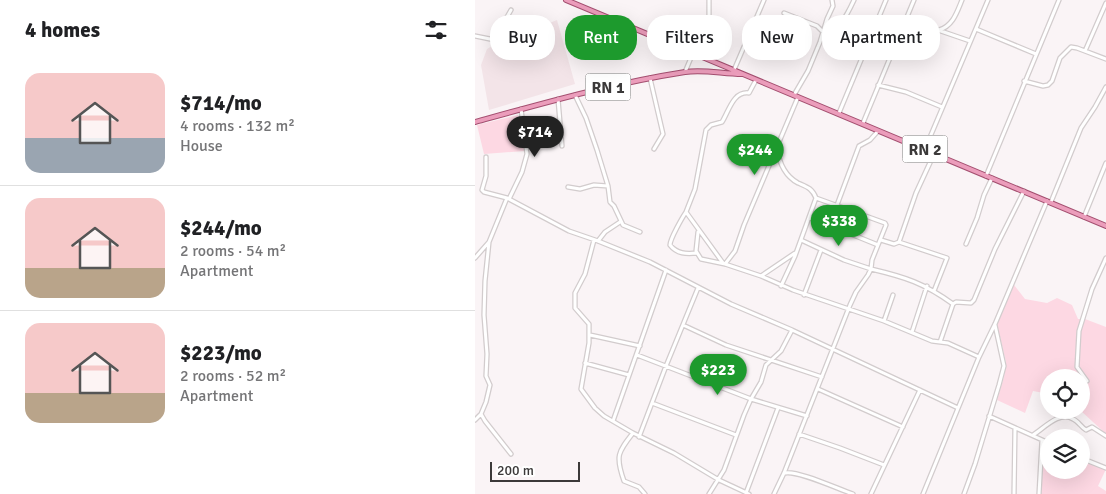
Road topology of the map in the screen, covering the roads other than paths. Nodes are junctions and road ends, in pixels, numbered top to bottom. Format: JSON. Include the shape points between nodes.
{"nodes":[{"id":1,"x":566,"y":0,"type":"edge"},
{"id":2,"x":709,"y":0,"type":"edge"},
{"id":3,"x":764,"y":0,"type":"edge"},
{"id":4,"x":832,"y":0,"type":"edge"},
{"id":5,"x":854,"y":0,"type":"edge"},
{"id":6,"x":886,"y":0,"type":"edge"},
{"id":7,"x":914,"y":0,"type":"edge"},
{"id":8,"x":962,"y":0,"type":"edge"},
{"id":9,"x":988,"y":0,"type":"edge"},
{"id":10,"x":1059,"y":0,"type":"edge"},
{"id":11,"x":1106,"y":3,"type":"edge"},
{"id":12,"x":511,"y":10,"type":"dead end"},
{"id":13,"x":784,"y":14,"type":"dead end"},
{"id":14,"x":709,"y":15,"type":"edge"},
{"id":15,"x":829,"y":15,"type":"edge"},
{"id":16,"x":847,"y":15,"type":"edge"},
{"id":17,"x":908,"y":15,"type":"edge"},
{"id":18,"x":940,"y":29,"type":"edge"},
{"id":19,"x":976,"y":29,"type":"junction"},
{"id":20,"x":822,"y":31,"type":"edge"},
{"id":21,"x":940,"y":31,"type":"edge"},
{"id":22,"x":647,"y":34,"type":"edge"},
{"id":23,"x":822,"y":34,"type":"edge"},
{"id":24,"x":475,"y":36,"type":"edge"},
{"id":25,"x":970,"y":41,"type":"junction"},
{"id":26,"x":1085,"y":51,"type":"junction"},
{"id":27,"x":1036,"y":54,"type":"junction"},
{"id":28,"x":1106,"y":59,"type":"edge"},
{"id":29,"x":690,"y":60,"type":"edge"},
{"id":30,"x":710,"y":60,"type":"edge"},
{"id":31,"x":889,"y":60,"type":"edge"},
{"id":32,"x":734,"y":70,"type":"junction"},
{"id":33,"x":685,"y":72,"type":"junction"},
{"id":34,"x":745,"y":75,"type":"junction"},
{"id":35,"x":650,"y":77,"type":"junction"},
{"id":36,"x":756,"y":79,"type":"junction"},
{"id":37,"x":1024,"y":81,"type":"junction"},
{"id":38,"x":878,"y":85,"type":"junction"},
{"id":39,"x":1106,"y":87,"type":"edge"},
{"id":40,"x":575,"y":95,"type":"junction"},
{"id":41,"x":796,"y":96,"type":"junction"},
{"id":42,"x":558,"y":99,"type":"junction"},
{"id":43,"x":942,"y":107,"type":"junction"},
{"id":44,"x":521,"y":109,"type":"junction"},
{"id":45,"x":839,"y":113,"type":"junction"},
{"id":46,"x":475,"y":122,"type":"edge"},
{"id":47,"x":863,"y":123,"type":"junction"},
{"id":48,"x":879,"y":130,"type":"junction"},
{"id":49,"x":562,"y":146,"type":"dead end"},
{"id":50,"x":777,"y":146,"type":"junction"},
{"id":51,"x":654,"y":149,"type":"dead end"},
{"id":52,"x":925,"y":149,"type":"junction"},
{"id":53,"x":934,"y":153,"type":"junction"},
{"id":54,"x":486,"y":157,"type":"dead end"},
{"id":55,"x":1106,"y":163,"type":"edge"},
{"id":56,"x":986,"y":176,"type":"junction"},
{"id":57,"x":992,"y":178,"type":"junction"},
{"id":58,"x":608,"y":186,"type":"junction"},
{"id":59,"x":569,"y":187,"type":"dead end"},
{"id":60,"x":1024,"y":191,"type":"junction"},
{"id":61,"x":816,"y":198,"type":"junction"},
{"id":62,"x":508,"y":199,"type":"junction"},
{"id":63,"x":1049,"y":201,"type":"junction"},
{"id":64,"x":837,"y":205,"type":"junction"},
{"id":65,"x":686,"y":212,"type":"junction"},
{"id":66,"x":809,"y":217,"type":"junction"},
{"id":67,"x":1084,"y":217,"type":"junction"},
{"id":68,"x":620,"y":222,"type":"junction"},
{"id":69,"x":1106,"y":226,"type":"edge"},
{"id":70,"x":698,"y":231,"type":"junction"},
{"id":71,"x":640,"y":232,"type":"dead end"},
{"id":72,"x":596,"y":240,"type":"junction"},
{"id":73,"x":801,"y":240,"type":"junction"},
{"id":74,"x":881,"y":240,"type":"junction"},
{"id":75,"x":489,"y":242,"type":"junction"},
{"id":76,"x":899,"y":242,"type":"junction"},
{"id":77,"x":966,"y":244,"type":"dead end"},
{"id":78,"x":878,"y":246,"type":"junction"},
{"id":79,"x":821,"y":250,"type":"junction"},
{"id":80,"x":697,"y":252,"type":"junction"},
{"id":81,"x":795,"y":252,"type":"junction"},
{"id":82,"x":718,"y":257,"type":"junction"},
{"id":83,"x":475,"y":258,"type":"edge"},
{"id":84,"x":1106,"y":258,"type":"edge"},
{"id":85,"x":717,"y":262,"type":"junction"},
{"id":86,"x":724,"y":263,"type":"junction"},
{"id":87,"x":871,"y":269,"type":"junction"},
{"id":88,"x":666,"y":270,"type":"junction"},
{"id":89,"x":761,"y":276,"type":"junction"},
{"id":90,"x":781,"y":286,"type":"junction"},
{"id":91,"x":927,"y":286,"type":"junction"},
{"id":92,"x":698,"y":288,"type":"junction"},
{"id":93,"x":934,"y":291,"type":"junction"},
{"id":94,"x":804,"y":295,"type":"junction"},
{"id":95,"x":893,"y":295,"type":"dead end"},
{"id":96,"x":953,"y":304,"type":"junction"},
{"id":97,"x":849,"y":309,"type":"junction"},
{"id":98,"x":884,"y":321,"type":"junction"},
{"id":99,"x":995,"y":324,"type":"junction"},
{"id":100,"x":683,"y":325,"type":"junction"},
{"id":101,"x":792,"y":330,"type":"junction"},
{"id":102,"x":912,"y":332,"type":"junction"},
{"id":103,"x":590,"y":335,"type":"junction"},
{"id":104,"x":939,"y":342,"type":"junction"},
{"id":105,"x":640,"y":346,"type":"junction"},
{"id":106,"x":833,"y":350,"type":"junction"},
{"id":107,"x":637,"y":355,"type":"junction"},
{"id":108,"x":979,"y":356,"type":"junction"},
{"id":109,"x":771,"y":361,"type":"junction"},
{"id":110,"x":585,"y":363,"type":"junction"},
{"id":111,"x":666,"y":366,"type":"junction"},
{"id":112,"x":1078,"y":369,"type":"edge"},
{"id":113,"x":629,"y":375,"type":"junction"},
{"id":114,"x":822,"y":377,"type":"junction"},
{"id":115,"x":818,"y":389,"type":"junction"},
{"id":116,"x":920,"y":390,"type":"junction"},
{"id":117,"x":751,"y":398,"type":"junction"},
{"id":118,"x":652,"y":403,"type":"junction"},
{"id":119,"x":778,"y":408,"type":"junction"},
{"id":120,"x":958,"y":408,"type":"junction"},
{"id":121,"x":481,"y":414,"type":"junction"},
{"id":122,"x":807,"y":416,"type":"junction"},
{"id":123,"x":989,"y":416,"type":"junction"},
{"id":124,"x":475,"y":420,"type":"edge"},
{"id":125,"x":613,"y":421,"type":"junction"},
{"id":126,"x":903,"y":427,"type":"junction"},
{"id":127,"x":1015,"y":428,"type":"junction"},
{"id":128,"x":633,"y":433,"type":"junction"},
{"id":129,"x":799,"y":434,"type":"junction"},
{"id":130,"x":736,"y":435,"type":"junction"},
{"id":131,"x":1033,"y":435,"type":"junction"},
{"id":132,"x":1106,"y":436,"type":"edge"},
{"id":133,"x":639,"y":437,"type":"junction"},
{"id":134,"x":1040,"y":438,"type":"edge"},
{"id":135,"x":511,"y":454,"type":"dead end"},
{"id":136,"x":1090,"y":462,"type":"edge"},
{"id":137,"x":884,"y":465,"type":"junction"},
{"id":138,"x":1106,"y":468,"type":"edge"},
{"id":139,"x":784,"y":473,"type":"junction"},
{"id":140,"x":1040,"y":476,"type":"edge"},
{"id":141,"x":719,"y":480,"type":"junction"},
{"id":142,"x":747,"y":493,"type":"edge"},
{"id":143,"x":645,"y":494,"type":"edge"},
{"id":144,"x":709,"y":494,"type":"edge"},
{"id":145,"x":774,"y":494,"type":"edge"},
{"id":146,"x":853,"y":494,"type":"edge"},
{"id":147,"x":871,"y":494,"type":"edge"},
{"id":148,"x":923,"y":494,"type":"edge"},
{"id":149,"x":963,"y":494,"type":"edge"},
{"id":150,"x":1014,"y":494,"type":"edge"},
{"id":151,"x":1039,"y":494,"type":"edge"}],
"edges":[{"from":1,"to":22,"type":"main road","number":"RN 2"},
{"from":2,"to":14,"type":"street"},
{"from":3,"to":32,"type":"street"},
{"from":4,"to":15,"type":"street"},
{"from":5,"to":16,"type":"street"},
{"from":6,"to":45,"type":"street"},
{"from":7,"to":17,"type":"street"},
{"from":8,"to":18,"type":"street","via":[[950,23]]},
{"from":9,"to":19,"type":"street"},
{"from":10,"to":27,"type":"street"},
{"from":11,"to":26,"type":"street"},
{"from":12,"to":24,"type":"street","via":[[495,38]]},
{"from":13,"to":20,"type":"street","via":[[817,26]]},
{"from":19,"to":25,"type":"street"},
{"from":19,"to":27,"type":"street"},
{"from":21,"to":25,"type":"street"},
{"from":23,"to":41,"type":"street"},
{"from":25,"to":43,"type":"street"},
{"from":26,"to":28,"type":"street"},
{"from":26,"to":37,"type":"street","via":[[1071,48],[1064,52],[1048,85]]},
{"from":27,"to":37,"type":"street"},
{"from":29,"to":33,"type":"street"},
{"from":30,"to":32,"type":"main road","number":"RN 2"},
{"from":31,"to":38,"type":"street"},
{"from":32,"to":34,"type":"main road","number":"RN 2"},
{"from":33,"to":34,"type":"main road","number":"RN 1"},
{"from":33,"to":35,"type":"main road","number":"RN 1"},
{"from":34,"to":36,"type":"main road","number":"RN 2"},
{"from":35,"to":40,"type":"main road","number":"RN 1"},
{"from":35,"to":51,"type":"street","via":[[663,134]]},
{"from":36,"to":41,"type":"main road","number":"RN 2"},
{"from":36,"to":65,"type":"street","via":[[749,94],[737,96],[722,122],[706,130],[695,188]]},
{"from":37,"to":56,"type":"street"},
{"from":38,"to":43,"type":"street"},
{"from":38,"to":47,"type":"street"},
{"from":39,"to":63,"type":"street","via":[[1081,128]]},
{"from":40,"to":42,"type":"main road","number":"RN 1"},
{"from":40,"to":58,"type":"street"},
{"from":41,"to":45,"type":"main road","number":"RN 2"},
{"from":41,"to":50,"type":"street"},
{"from":42,"to":44,"type":"main road","number":"RN 1"},
{"from":42,"to":49,"type":"street"},
{"from":43,"to":52,"type":"street"},
{"from":44,"to":46,"type":"main road","number":"RN 1"},
{"from":44,"to":62,"type":"street","via":[[527,154]]},
{"from":45,"to":47,"type":"main road","number":"RN 2"},
{"from":47,"to":48,"type":"main road","number":"RN 2"},
{"from":48,"to":52,"type":"main road","number":"RN 2"},
{"from":48,"to":64,"type":"street","via":[[859,146]]},
{"from":50,"to":61,"type":"street","via":[[786,172],[812,190]]},
{"from":50,"to":86,"type":"street","via":[[735,251]]},
{"from":52,"to":53,"type":"main road","number":"RN 2"},
{"from":53,"to":56,"type":"main road","number":"RN 2"},
{"from":53,"to":76,"type":"street"},
{"from":54,"to":62,"type":"street","via":[[484,192]]},
{"from":55,"to":67,"type":"street"},
{"from":56,"to":57,"type":"main road","number":"RN 2"},
{"from":57,"to":60,"type":"main road","number":"RN 2"},
{"from":57,"to":77,"type":"street"},
{"from":58,"to":59,"type":"street"},
{"from":58,"to":68,"type":"street","via":[[610,202]]},
{"from":60,"to":63,"type":"main road","number":"RN 2"},
{"from":60,"to":96,"type":"street","via":[[974,300]]},
{"from":61,"to":64,"type":"street"},
{"from":61,"to":66,"type":"street"},
{"from":62,"to":72,"type":"street","via":[[564,229]]},
{"from":62,"to":75,"type":"street"},
{"from":63,"to":67,"type":"main road","number":"RN 2"},
{"from":63,"to":99,"type":"street"},
{"from":64,"to":74,"type":"street","via":[[886,224]]},
{"from":65,"to":70,"type":"street"},
{"from":65,"to":80,"type":"street","via":[[670,245],[683,254]]},
{"from":66,"to":73,"type":"street"},
{"from":66,"to":78,"type":"street"},
{"from":67,"to":69,"type":"main road","number":"RN 2"},
{"from":68,"to":71,"type":"street"},
{"from":68,"to":72,"type":"street"},
{"from":70,"to":80,"type":"street"},
{"from":70,"to":82,"type":"street"},
{"from":72,"to":88,"type":"street"},
{"from":72,"to":103,"type":"street","via":[[575,293],[575,308],[587,321]]},
{"from":73,"to":79,"type":"street"},
{"from":73,"to":81,"type":"street"},
{"from":74,"to":76,"type":"street","via":[[894,244]]},
{"from":74,"to":78,"type":"street"},
{"from":75,"to":83,"type":"street"},
{"from":75,"to":121,"type":"street","via":[[485,315],[486,376],[490,385]]},
{"from":76,"to":93,"type":"street","via":[[947,258]]},
{"from":78,"to":87,"type":"street"},
{"from":79,"to":87,"type":"street"},
{"from":79,"to":94,"type":"street"},
{"from":80,"to":85,"type":"street","via":[[701,259]]},
{"from":81,"to":89,"type":"street"},
{"from":81,"to":90,"type":"street"},
{"from":82,"to":85,"type":"street"},
{"from":82,"to":86,"type":"street"},
{"from":84,"to":112,"type":"street","via":[[1092,288],[1079,331]]},
{"from":85,"to":86,"type":"street"},
{"from":86,"to":89,"type":"street"},
{"from":87,"to":91,"type":"street"},
{"from":87,"to":97,"type":"street"},
{"from":88,"to":92,"type":"street"},
{"from":88,"to":105,"type":"street"},
{"from":89,"to":90,"type":"street"},
{"from":90,"to":94,"type":"street"},
{"from":91,"to":93,"type":"street"},
{"from":91,"to":102,"type":"street"},
{"from":92,"to":100,"type":"street"},
{"from":92,"to":101,"type":"street"},
{"from":93,"to":96,"type":"street"},
{"from":94,"to":97,"type":"street"},
{"from":95,"to":98,"type":"street"},
{"from":96,"to":104,"type":"street"},
{"from":97,"to":98,"type":"street"},
{"from":97,"to":106,"type":"street"},
{"from":98,"to":102,"type":"street"},
{"from":99,"to":108,"type":"street"},
{"from":99,"to":123,"type":"street","via":[[1004,366]]},
{"from":100,"to":109,"type":"street"},
{"from":100,"to":111,"type":"street"},
{"from":101,"to":106,"type":"street"},
{"from":101,"to":109,"type":"street"},
{"from":102,"to":104,"type":"street"},
{"from":103,"to":105,"type":"street"},
{"from":103,"to":110,"type":"street"},
{"from":104,"to":108,"type":"street"},
{"from":105,"to":107,"type":"street"},
{"from":106,"to":114,"type":"street"},
{"from":106,"to":116,"type":"street"},
{"from":107,"to":111,"type":"street"},
{"from":107,"to":113,"type":"street"},
{"from":108,"to":120,"type":"street"},
{"from":109,"to":114,"type":"street"},
{"from":109,"to":117,"type":"street"},
{"from":110,"to":113,"type":"street"},
{"from":110,"to":125,"type":"street","via":[[582,392],[595,408]]},
{"from":111,"to":117,"type":"street"},
{"from":111,"to":118,"type":"street"},
{"from":113,"to":125,"type":"street"},
{"from":114,"to":115,"type":"street"},
{"from":115,"to":122,"type":"street"},
{"from":115,"to":126,"type":"street"},
{"from":116,"to":120,"type":"street"},
{"from":116,"to":126,"type":"street"},
{"from":117,"to":119,"type":"street"},
{"from":117,"to":130,"type":"street"},
{"from":118,"to":130,"type":"street"},
{"from":118,"to":133,"type":"street"},
{"from":119,"to":122,"type":"street"},
{"from":119,"to":142,"type":"street"},
{"from":120,"to":148,"type":"street"},
{"from":121,"to":124,"type":"street"},
{"from":121,"to":135,"type":"street"},
{"from":122,"to":129,"type":"street"},
{"from":123,"to":127,"type":"street"},
{"from":123,"to":149,"type":"street"},
{"from":125,"to":128,"type":"street"},
{"from":126,"to":137,"type":"street"},
{"from":127,"to":131,"type":"street"},
{"from":127,"to":150,"type":"street"},
{"from":128,"to":133,"type":"street"},
{"from":128,"to":143,"type":"street","via":[[620,450],[619,459],[624,481],[639,487]]},
{"from":129,"to":137,"type":"street"},
{"from":129,"to":139,"type":"street"},
{"from":130,"to":141,"type":"street"},
{"from":131,"to":132,"type":"street","via":[[1051,422],[1067,416],[1086,430],[1093,427]]},
{"from":131,"to":134,"type":"street"},
{"from":133,"to":141,"type":"street"},
{"from":136,"to":138,"type":"street"},
{"from":137,"to":147,"type":"street"},
{"from":139,"to":145,"type":"street"},
{"from":139,"to":146,"type":"street","via":[[799,474]]},
{"from":140,"to":151,"type":"street"},
{"from":141,"to":142,"type":"street"},
{"from":141,"to":144,"type":"street"}]}
